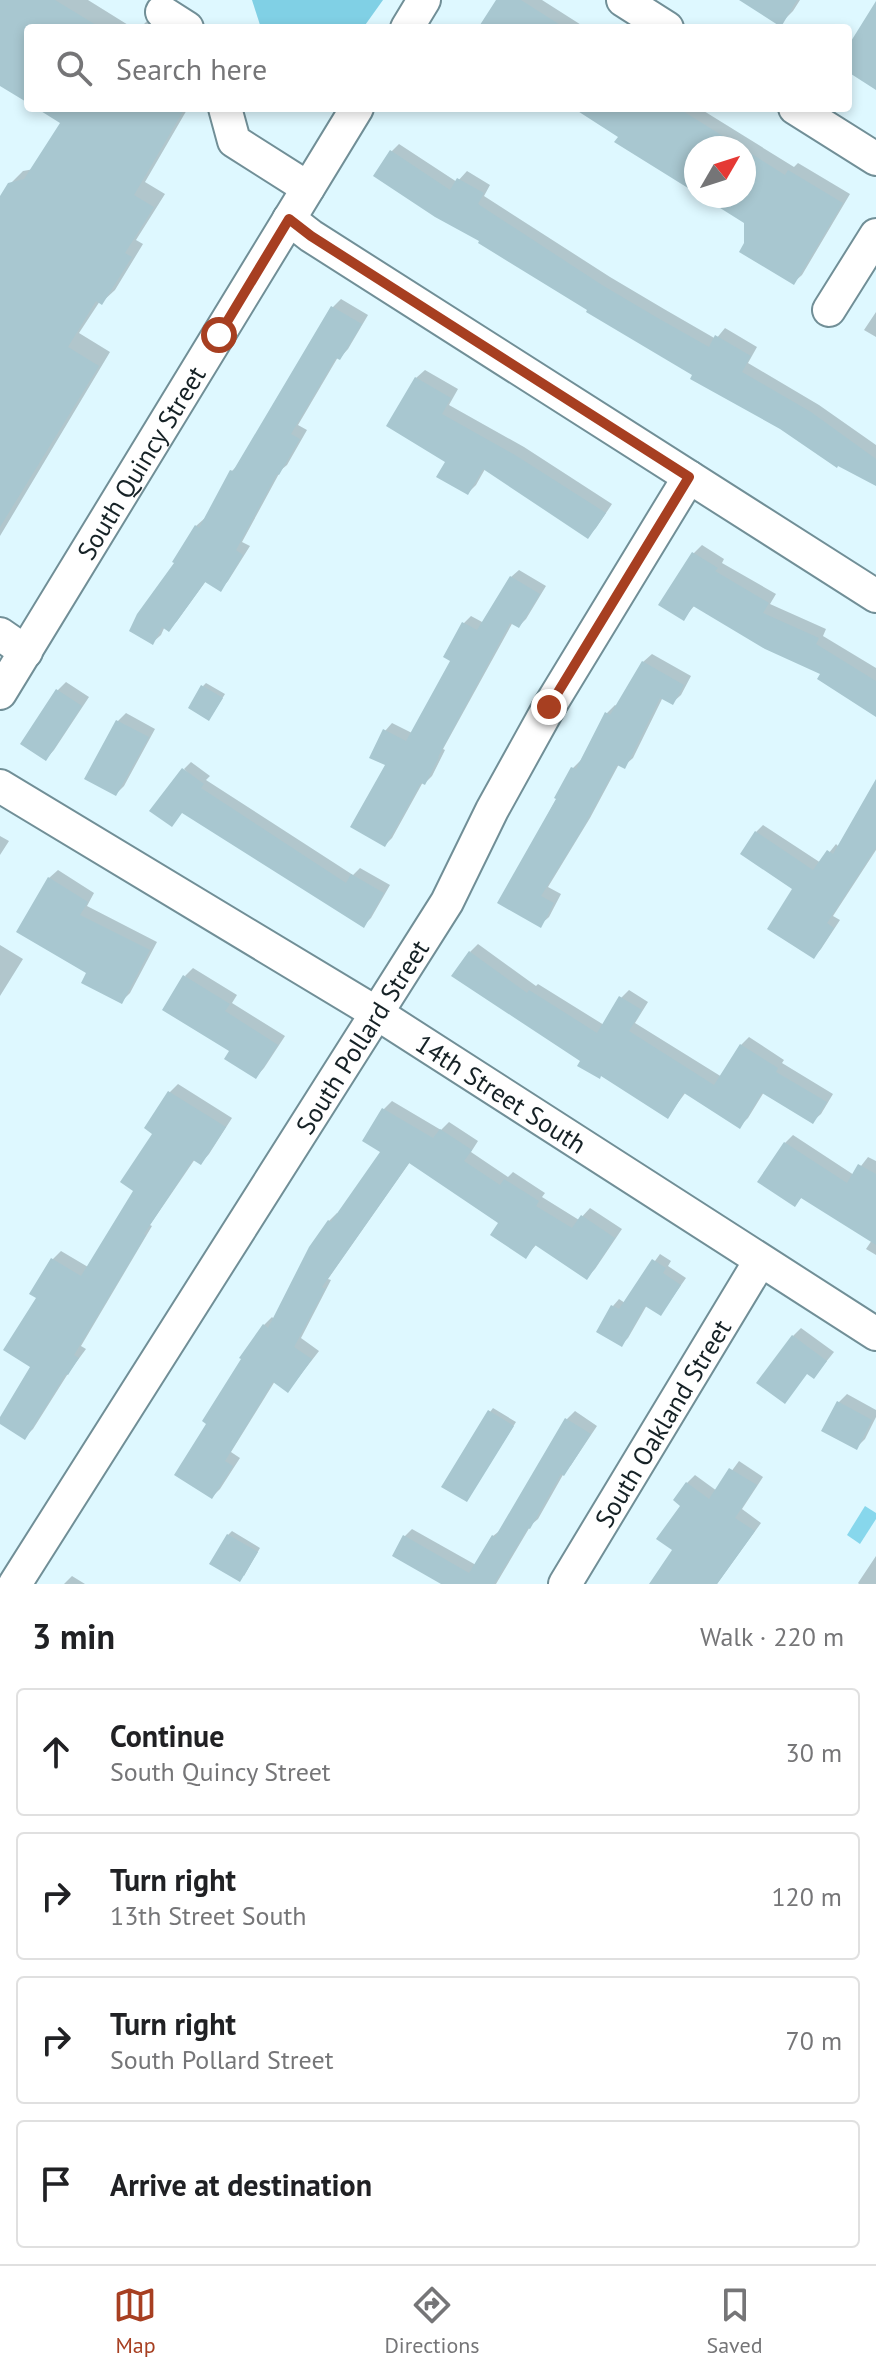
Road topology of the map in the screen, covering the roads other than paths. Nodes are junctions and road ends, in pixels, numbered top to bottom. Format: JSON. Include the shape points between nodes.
{"nodes":[{"id":1,"x":424,"y":0,"type":"edge"},
{"id":2,"x":623,"y":0,"type":"edge"},
{"id":3,"x":409,"y":24,"type":"edge"},
{"id":4,"x":661,"y":24,"type":"edge"},
{"id":5,"x":226,"y":112,"type":"edge"},
{"id":6,"x":355,"y":112,"type":"edge"},
{"id":7,"x":801,"y":112,"type":"edge"},
{"id":8,"x":876,"y":159,"type":"edge"},
{"id":9,"x":308,"y":188,"type":"junction"},
{"id":10,"x":289,"y":219,"type":"junction"},
{"id":11,"x":876,"y":235,"type":"edge"},
{"id":12,"x":829,"y":310,"type":"dead end"},
{"id":13,"x":689,"y":477,"type":"junction"},
{"id":14,"x":876,"y":596,"type":"edge"},
{"id":15,"x":13,"y":643,"type":"edge"},
{"id":16,"x":0,"y":693,"type":"edge"},
{"id":17,"x":0,"y":786,"type":"edge"},
{"id":18,"x":378,"y":1014,"type":"junction"},
{"id":19,"x":760,"y":1261,"type":"junction"},
{"id":20,"x":876,"y":1334,"type":"edge"},
{"id":21,"x":15,"y":1584,"type":"edge"},
{"id":22,"x":565,"y":1584,"type":"edge"}],
"edges":[{"from":1,"to":3,"type":"street"},
{"from":2,"to":4,"type":"street"},
{"from":5,"to":9,"type":"street","via":[[234,141]]},
{"from":6,"to":9,"type":"street","name":"South Quincy Street"},
{"from":7,"to":8,"type":"street"},
{"from":9,"to":10,"type":"street","name":"South Quincy Street"},
{"from":10,"to":13,"type":"street"},
{"from":10,"to":15,"type":"street","name":"South Quincy Street"},
{"from":11,"to":12,"type":"street"},
{"from":13,"to":14,"type":"street"},
{"from":13,"to":18,"type":"street","name":"South Pollard Street","via":[[549,707],[447,902]]},
{"from":15,"to":16,"type":"street","name":"South Quincy Street"},
{"from":17,"to":18,"type":"street","name":"14th Street South"},
{"from":18,"to":19,"type":"street","name":"14th Street South"},
{"from":18,"to":21,"type":"street","name":"South Pollard Street"},
{"from":19,"to":20,"type":"street","name":"14th Street South"},
{"from":19,"to":22,"type":"street","name":"South Oakland Street"}]}
